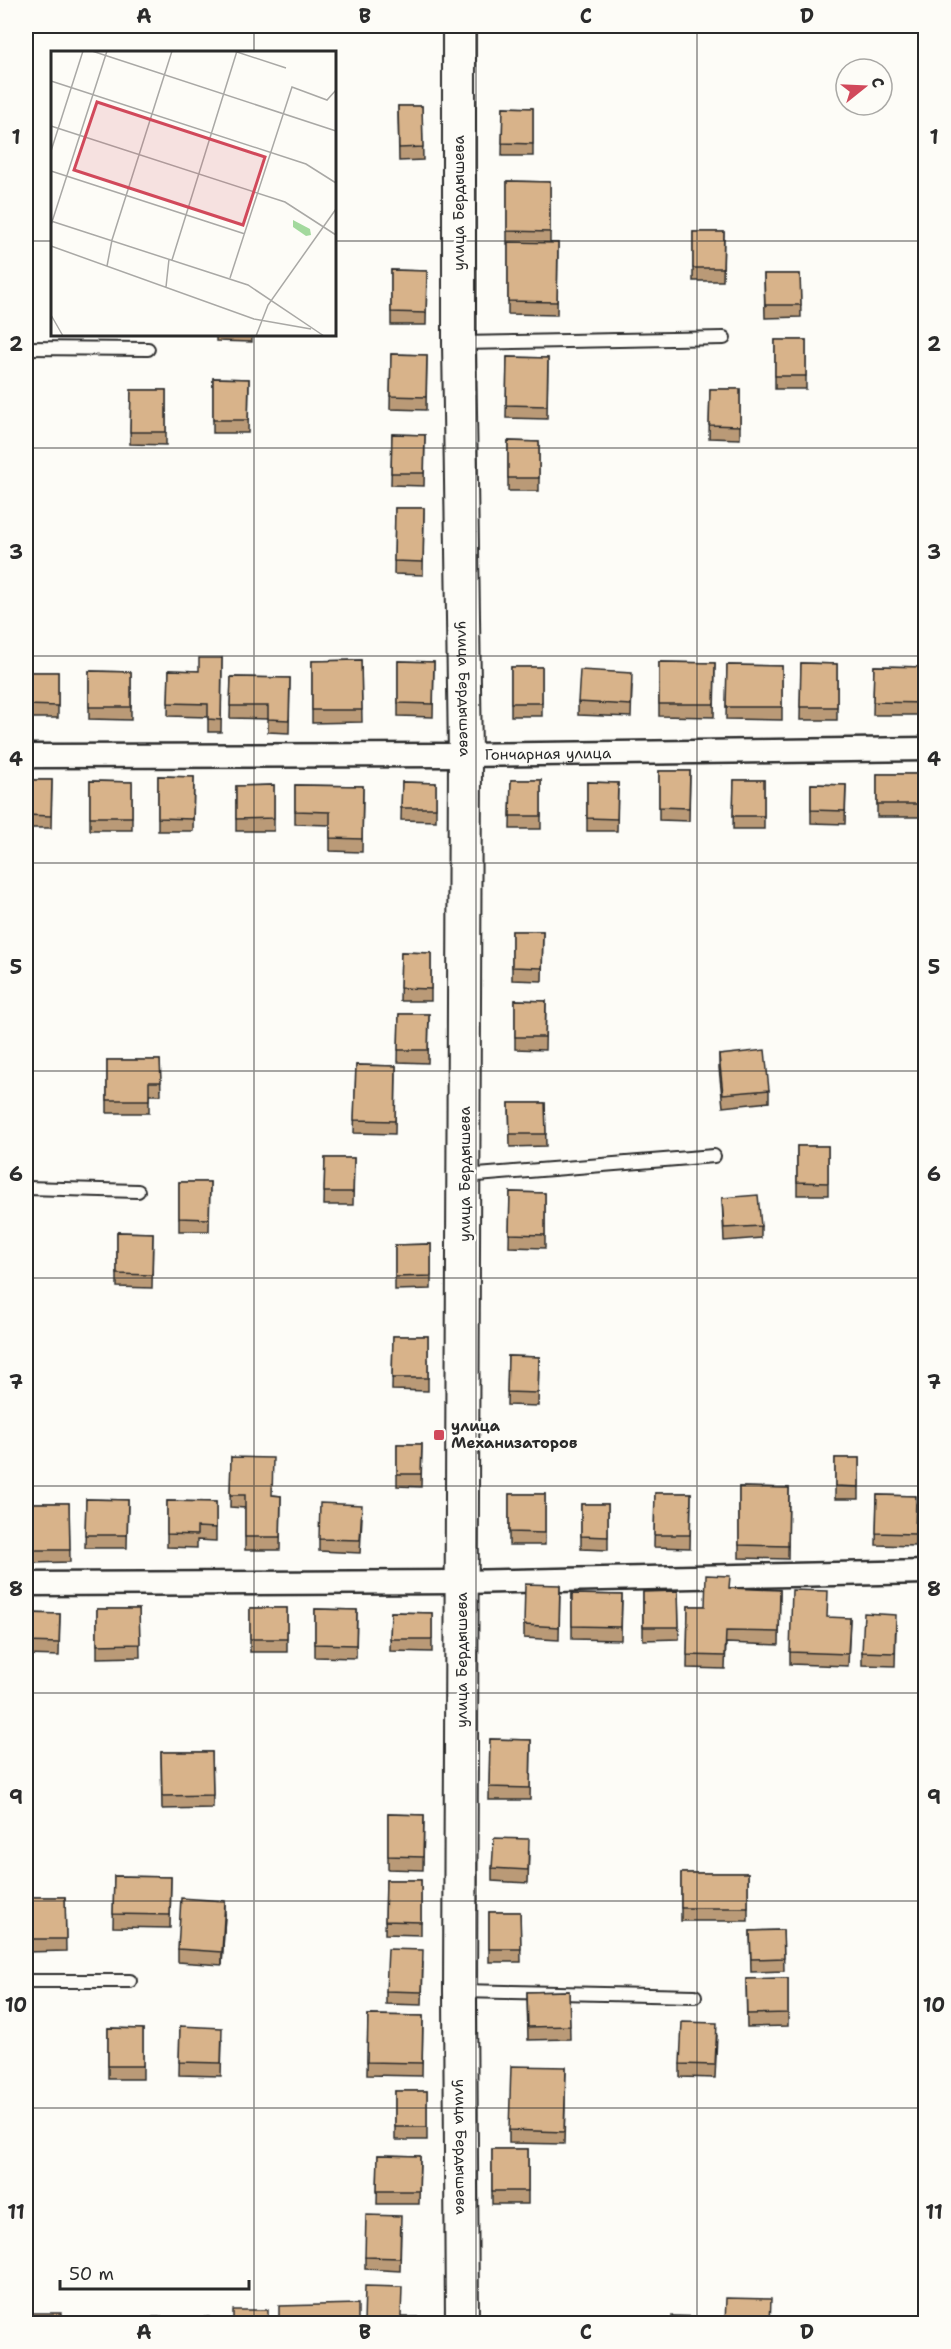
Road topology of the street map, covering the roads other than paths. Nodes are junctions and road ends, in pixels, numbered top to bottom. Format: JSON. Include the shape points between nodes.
{"nodes":[{"id":1,"x":459,"y":26,"type":"edge"},
{"id":2,"x":724,"y":338,"type":"dead end"},
{"id":3,"x":459,"y":343,"type":"junction"},
{"id":4,"x":26,"y":348,"type":"edge"},
{"id":5,"x":148,"y":349,"type":"dead end"},
{"id":6,"x":926,"y":749,"type":"edge"},
{"id":7,"x":465,"y":755,"type":"junction"},
{"id":8,"x":26,"y":756,"type":"edge"},
{"id":9,"x":714,"y":1156,"type":"dead end"},
{"id":10,"x":465,"y":1176,"type":"junction"},
{"id":11,"x":26,"y":1188,"type":"edge"},
{"id":12,"x":138,"y":1191,"type":"dead end"},
{"id":13,"x":926,"y":1572,"type":"edge"},
{"id":14,"x":462,"y":1582,"type":"junction"},
{"id":15,"x":26,"y":1584,"type":"edge"},
{"id":16,"x":26,"y":1981,"type":"edge"},
{"id":17,"x":130,"y":1981,"type":"dead end"},
{"id":18,"x":460,"y":1991,"type":"junction"},
{"id":19,"x":695,"y":1996,"type":"dead end"},
{"id":20,"x":462,"y":2324,"type":"edge"}],
"edges":[{"from":1,"to":3,"type":"street","name":"улица Бердышева"},
{"from":2,"to":3,"type":"lane"},
{"from":3,"to":7,"type":"street","name":"улица Бердышева"},
{"from":4,"to":5,"type":"lane"},
{"from":6,"to":7,"type":"street","name":"Гончарная улица"},
{"from":7,"to":8,"type":"street","name":"Гончарная улица"},
{"from":7,"to":10,"type":"street","name":"улица Бердышева"},
{"from":9,"to":10,"type":"lane"},
{"from":10,"to":14,"type":"street","name":"улица Бердышева"},
{"from":11,"to":12,"type":"lane"},
{"from":13,"to":14,"type":"street"},
{"from":14,"to":15,"type":"street"},
{"from":14,"to":18,"type":"street","name":"улица Бердышева"},
{"from":16,"to":17,"type":"lane"},
{"from":18,"to":19,"type":"lane"},
{"from":18,"to":20,"type":"street","name":"улица Бердышева"}]}
